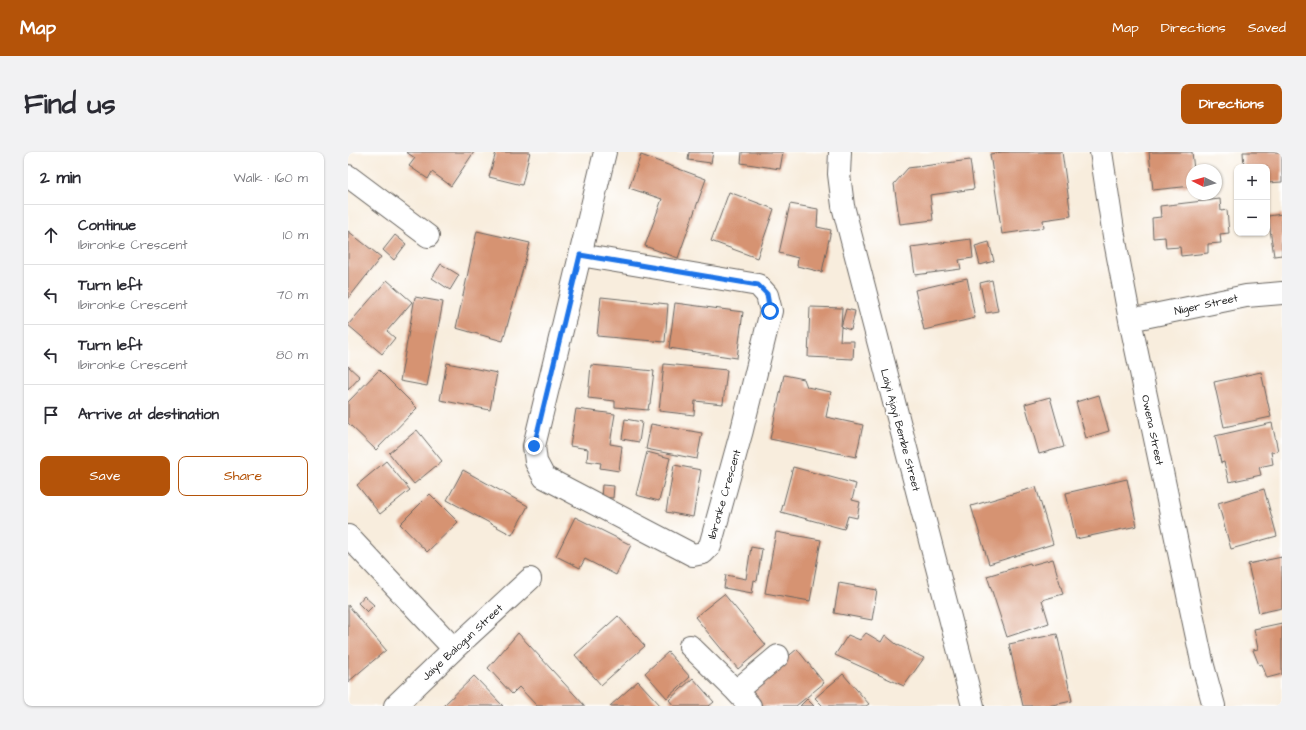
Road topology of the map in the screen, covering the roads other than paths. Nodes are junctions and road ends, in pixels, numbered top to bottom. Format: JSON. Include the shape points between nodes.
{"nodes":[{"id":1,"x":605,"y":152,"type":"edge"},
{"id":2,"x":840,"y":152,"type":"edge"},
{"id":3,"x":1101,"y":152,"type":"edge"},
{"id":4,"x":348,"y":176,"type":"edge"},
{"id":5,"x":428,"y":236,"type":"dead end"},
{"id":6,"x":580,"y":255,"type":"junction"},
{"id":7,"x":1282,"y":293,"type":"edge"},
{"id":8,"x":1130,"y":320,"type":"junction"},
{"id":9,"x":348,"y":536,"type":"edge"},
{"id":10,"x":530,"y":579,"type":"dead end"},
{"id":11,"x":690,"y":646,"type":"dead end"},
{"id":12,"x":454,"y":649,"type":"junction"},
{"id":13,"x":778,"y":656,"type":"dead end"},
{"id":14,"x":743,"y":698,"type":"edge"},
{"id":15,"x":395,"y":706,"type":"edge"},
{"id":16,"x":973,"y":706,"type":"edge"},
{"id":17,"x":1214,"y":706,"type":"edge"}],
"edges":[{"from":1,"to":6,"type":"street","name":"Ibironke Crescent"},
{"from":2,"to":16,"type":"street","name":"Laiyi Ajayi Bembe Street","via":[[842,206]]},
{"from":3,"to":8,"type":"street","name":"Owena Street"},
{"from":4,"to":5,"type":"street"},
{"from":6,"to":6,"type":"street","name":"Ibironke Crescent","via":[[534,446],[536,462],[544,477],[693,555],[703,553],[710,546],[742,430],[770,311],[767,294],[758,285]]},
{"from":7,"to":8,"type":"street","name":"Niger Street","via":[[1246,296]]},
{"from":8,"to":17,"type":"street","name":"Owena Street","via":[[1203,666]]},
{"from":9,"to":12,"type":"street"},
{"from":10,"to":12,"type":"street","name":"Jaiye Balogun Street"},
{"from":11,"to":14,"type":"street"},
{"from":12,"to":15,"type":"street","name":"Jaiye Balogun Street"},
{"from":13,"to":14,"type":"street"}]}
